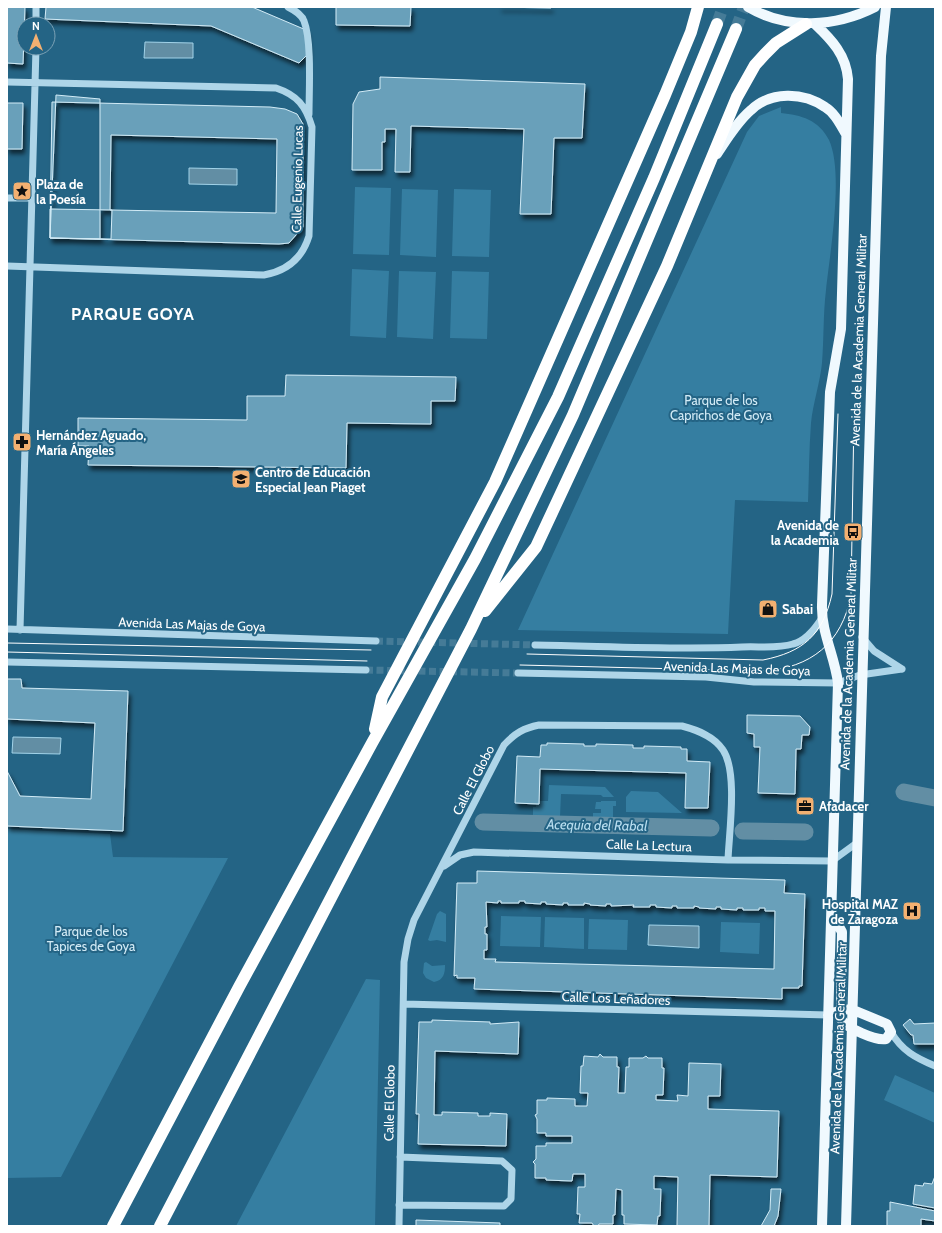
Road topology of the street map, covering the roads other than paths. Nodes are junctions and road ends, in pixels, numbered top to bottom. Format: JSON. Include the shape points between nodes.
{"nodes":[{"id":1,"x":288,"y":7,"type":"edge"},
{"id":2,"x":698,"y":7,"type":"edge"},
{"id":3,"x":748,"y":7,"type":"edge"},
{"id":4,"x":875,"y":7,"type":"edge"},
{"id":5,"x":886,"y":7,"type":"edge"},
{"id":6,"x":717,"y":24,"type":"tunnel mouth"},
{"id":7,"x":810,"y":24,"type":"junction"},
{"id":8,"x":736,"y":29,"type":"tunnel mouth"},
{"id":9,"x":36,"y":56,"type":"edge"},
{"id":10,"x":7,"y":82,"type":"edge"},
{"id":11,"x":35,"y":83,"type":"junction"},
{"id":12,"x":309,"y":114,"type":"junction"},
{"id":13,"x":846,"y":135,"type":"junction"},
{"id":14,"x":708,"y":165,"type":"junction"},
{"id":15,"x":7,"y":198,"type":"edge"},
{"id":16,"x":32,"y":198,"type":"junction"},
{"id":17,"x":7,"y":266,"type":"edge"},
{"id":18,"x":30,"y":267,"type":"junction"},
{"id":19,"x":822,"y":618,"type":"junction"},
{"id":20,"x":7,"y":629,"type":"edge"},
{"id":21,"x":20,"y":630,"type":"junction"},
{"id":22,"x":471,"y":630,"type":"junction"},
{"id":23,"x":862,"y":637,"type":"junction"},
{"id":24,"x":376,"y":641,"type":"tunnel mouth"},
{"id":25,"x":535,"y":645,"type":"tunnel mouth"},
{"id":26,"x":7,"y":662,"type":"edge"},
{"id":27,"x":366,"y":670,"type":"tunnel mouth"},
{"id":28,"x":518,"y":674,"type":"tunnel mouth"},
{"id":29,"x":860,"y":675,"type":"junction"},
{"id":30,"x":838,"y":683,"type":"junction"},
{"id":31,"x":372,"y":743,"type":"junction"},
{"id":32,"x":858,"y":842,"type":"junction"},
{"id":33,"x":728,"y":860,"type":"junction"},
{"id":34,"x":832,"y":861,"type":"junction"},
{"id":35,"x":440,"y":871,"type":"junction"},
{"id":36,"x":831,"y":914,"type":"junction"},
{"id":37,"x":404,"y":1004,"type":"junction"},
{"id":38,"x":852,"y":1009,"type":"junction"},
{"id":39,"x":841,"y":1011,"type":"junction"},
{"id":40,"x":828,"y":1015,"type":"junction"},
{"id":41,"x":851,"y":1028,"type":"junction"},
{"id":42,"x":891,"y":1032,"type":"junction"},
{"id":43,"x":935,"y":1066,"type":"edge"},
{"id":44,"x":400,"y":1157,"type":"junction"},
{"id":45,"x":399,"y":1205,"type":"junction"},
{"id":46,"x":113,"y":1226,"type":"edge"},
{"id":47,"x":160,"y":1226,"type":"edge"},
{"id":48,"x":399,"y":1226,"type":"edge"},
{"id":49,"x":822,"y":1226,"type":"edge"},
{"id":50,"x":846,"y":1226,"type":"edge"}],
"edges":[{"from":1,"to":12,"type":"street","via":[[304,20],[306,30]]},
{"from":2,"to":31,"type":"highway","via":[[691,32],[665,95],[495,482],[382,697]]},
{"from":3,"to":7,"type":"main road","via":[[781,19]]},
{"from":4,"to":7,"type":"main road","via":[[842,20]]},
{"from":5,"to":23,"type":"main road","name":"Avenida de la Academia General Militar","via":[[881,56]]},
{"from":6,"to":31,"type":"highway","via":[[654,178],[558,397],[475,559]]},
{"from":7,"to":13,"type":"main road","name":"Avenida de la Academia General Militar","via":[[835,45],[847,68]]},
{"from":7,"to":14,"type":"highway","via":[[776,43],[755,65],[737,97]]},
{"from":8,"to":22,"type":"highway","via":[[573,415]]},
{"from":9,"to":11,"type":"street"},
{"from":10,"to":11,"type":"street","name":"Calle Eugenio Lucas"},
{"from":11,"to":12,"type":"street","name":"Calle Eugenio Lucas","via":[[276,88],[296,98]]},
{"from":11,"to":16,"type":"street"},
{"from":12,"to":18,"type":"street","name":"Calle Eugenio Lucas","via":[[312,127],[309,236],[302,254],[288,267],[264,275]]},
{"from":13,"to":14,"type":"main road","via":[[834,114],[814,101],[786,95],[771,98],[751,110]]},
{"from":13,"to":19,"type":"main road","name":"Avenida de la Academia General Militar","via":[[841,329],[830,392]]},
{"from":14,"to":22,"type":"highway","via":[[667,266],[536,547]]},
{"from":15,"to":16,"type":"street"},
{"from":16,"to":18,"type":"street"},
{"from":17,"to":18,"type":"street","name":"Calle Eugenio Lucas"},
{"from":18,"to":21,"type":"street"},
{"from":19,"to":25,"type":"street","name":"Avenida Las Majas de Goya","via":[[801,641],[778,646],[710,648]]},
{"from":19,"to":30,"type":"main road","name":"Avenida de la Academia General Militar"},
{"from":20,"to":21,"type":"street","name":"Avenida Las Majas de Goya"},
{"from":21,"to":24,"type":"street","name":"Avenida Las Majas de Goya"},
{"from":22,"to":47,"type":"highway"},
{"from":23,"to":29,"type":"main road","name":"Avenida de la Academia General Militar"},
{"from":23,"to":29,"type":"street","name":"Avenida Las Majas de Goya","via":[[874,651],[902,669]]},
{"from":26,"to":27,"type":"street"},
{"from":28,"to":30,"type":"street","name":"Avenida Las Majas de Goya"},
{"from":29,"to":30,"type":"street","name":"Avenida Las Majas de Goya"},
{"from":29,"to":32,"type":"main road","name":"Avenida de la Academia General Militar"},
{"from":30,"to":34,"type":"main road","name":"Avenida de la Academia General Militar"},
{"from":31,"to":46,"type":"highway"},
{"from":32,"to":34,"type":"street"},
{"from":32,"to":38,"type":"main road","name":"Avenida de la Academia General Militar"},
{"from":33,"to":34,"type":"street","name":"Calle La Lectura"},
{"from":33,"to":35,"type":"street","name":"Calle La Lectura","via":[[474,852],[460,854]]},
{"from":33,"to":35,"type":"street","name":"Calle El Globo","via":[[730,770],[723,750],[715,742],[697,730],[682,726],[539,725],[519,731],[504,744]]},
{"from":34,"to":36,"type":"main road","name":"Avenida de la Academia General Militar"},
{"from":35,"to":37,"type":"street","name":"Calle El Globo","via":[[414,920],[408,939],[404,962]]},
{"from":36,"to":39,"type":"main road","via":[[842,932]]},
{"from":36,"to":40,"type":"main road","name":"Avenida de la Academia General Militar"},
{"from":37,"to":40,"type":"street","name":"Calle Los Leñadores"},
{"from":37,"to":44,"type":"street","name":"Calle El Globo"},
{"from":38,"to":39,"type":"main road"},
{"from":38,"to":41,"type":"main road","name":"Avenida de la Academia General Militar"},
{"from":38,"to":42,"type":"main road","via":[[884,1022],[889,1025]]},
{"from":39,"to":40,"type":"main road"},
{"from":39,"to":41,"type":"main road","via":[[843,1022]]},
{"from":40,"to":49,"type":"main road","name":"Avenida de la Academia General Militar"},
{"from":41,"to":42,"type":"main road","via":[[878,1039],[886,1039]]},
{"from":41,"to":50,"type":"main road","name":"Avenida de la Academia General Militar"},
{"from":42,"to":43,"type":"street","via":[[903,1049],[912,1056]]},
{"from":44,"to":45,"type":"street","name":"Calle El Globo"},
{"from":44,"to":45,"type":"street","name":"Calle El Globo","via":[[502,1161],[512,1170],[511,1200],[504,1206]]},
{"from":45,"to":48,"type":"street","name":"Calle El Globo"}]}
